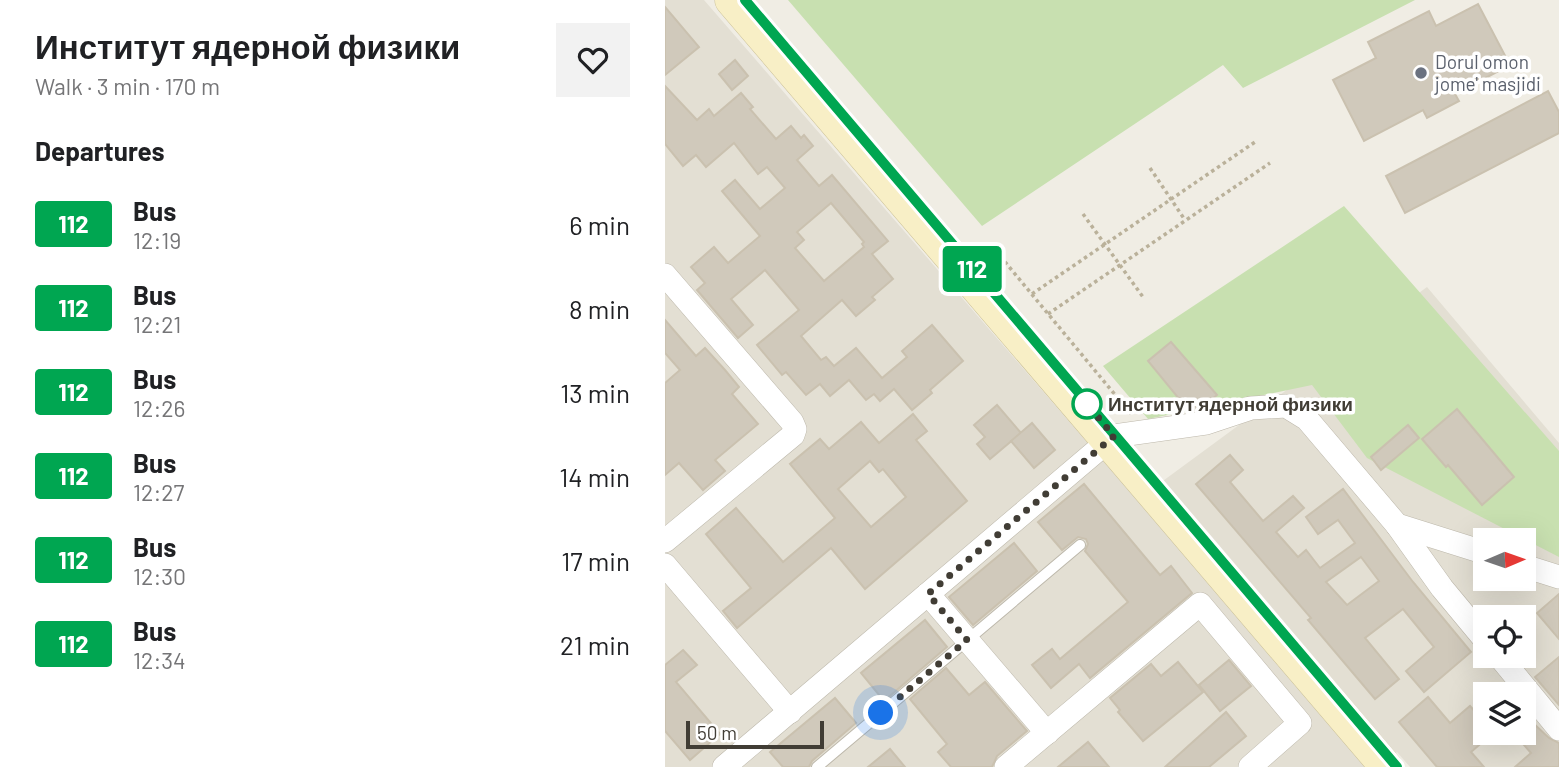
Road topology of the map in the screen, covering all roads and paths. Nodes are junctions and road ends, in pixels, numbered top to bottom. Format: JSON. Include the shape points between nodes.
{"nodes":[{"id":1,"x":731,"y":0,"type":"edge"},
{"id":2,"x":745,"y":0,"type":"edge"},
{"id":3,"x":1255,"y":142,"type":"dead end"},
{"id":4,"x":1270,"y":163,"type":"dead end"},
{"id":5,"x":1150,"y":168,"type":"dead end"},
{"id":6,"x":1171,"y":199,"type":"junction"},
{"id":7,"x":1083,"y":214,"type":"dead end"},
{"id":8,"x":1185,"y":220,"type":"junction"},
{"id":9,"x":1105,"y":244,"type":"junction"},
{"id":10,"x":996,"y":251,"type":"dead end"},
{"id":11,"x":1120,"y":265,"type":"junction"},
{"id":12,"x":665,"y":275,"type":"edge"},
{"id":13,"x":1032,"y":294,"type":"junction"},
{"id":14,"x":1143,"y":297,"type":"dead end"},
{"id":15,"x":1048,"y":314,"type":"junction"},
{"id":16,"x":1146,"y":431,"type":"junction"},
{"id":17,"x":1111,"y":439,"type":"junction"},
{"id":18,"x":1397,"y":525,"type":"junction"},
{"id":19,"x":665,"y":541,"type":"edge"},
{"id":20,"x":1080,"y":545,"type":"dead end"},
{"id":21,"x":1473,"y":549,"type":"edge"},
{"id":22,"x":665,"y":565,"type":"edge"},
{"id":23,"x":1537,"y":570,"type":"edge"},
{"id":24,"x":1559,"y":577,"type":"edge"},
{"id":25,"x":928,"y":594,"type":"junction"},
{"id":26,"x":1473,"y":625,"type":"edge"},
{"id":27,"x":1280,"y":636,"type":"junction"},
{"id":28,"x":967,"y":640,"type":"junction"},
{"id":29,"x":1249,"y":661,"type":"junction"},
{"id":30,"x":1509,"y":668,"type":"edge"},
{"id":31,"x":790,"y":712,"type":"junction"},
{"id":32,"x":1559,"y":729,"type":"edge"},
{"id":33,"x":1047,"y":733,"type":"junction"},
{"id":34,"x":736,"y":763,"type":"edge"},
{"id":35,"x":817,"y":767,"type":"edge"},
{"id":36,"x":1006,"y":767,"type":"edge"},
{"id":37,"x":1250,"y":767,"type":"edge"},
{"id":38,"x":1386,"y":767,"type":"edge"},
{"id":39,"x":1397,"y":767,"type":"edge"}],
"edges":[{"from":1,"to":17,"type":"main road"},
{"from":2,"to":17,"type":"main road"},
{"from":3,"to":6,"type":"path"},
{"from":4,"to":8,"type":"path"},
{"from":5,"to":6,"type":"path"},
{"from":6,"to":8,"type":"path"},
{"from":6,"to":9,"type":"path"},
{"from":7,"to":9,"type":"path"},
{"from":8,"to":11,"type":"path"},
{"from":9,"to":11,"type":"path"},
{"from":9,"to":13,"type":"path"},
{"from":10,"to":13,"type":"path"},
{"from":11,"to":14,"type":"path"},
{"from":11,"to":15,"type":"path"},
{"from":12,"to":19,"type":"street","via":[[795,429]]},
{"from":13,"to":15,"type":"path"},
{"from":15,"to":16,"type":"path"},
{"from":16,"to":17,"type":"street"},
{"from":16,"to":18,"type":"street","via":[[1206,423],[1251,408],[1286,406],[1326,439]]},
{"from":17,"to":25,"type":"street"},
{"from":17,"to":27,"type":"main road"},
{"from":18,"to":21,"type":"street"},
{"from":18,"to":26,"type":"street"},
{"from":20,"to":28,"type":"lane"},
{"from":22,"to":31,"type":"street"},
{"from":23,"to":24,"type":"street"},
{"from":25,"to":28,"type":"street"},
{"from":25,"to":31,"type":"street"},
{"from":27,"to":29,"type":"street"},
{"from":27,"to":38,"type":"main road"},
{"from":27,"to":39,"type":"main road"},
{"from":28,"to":33,"type":"street"},
{"from":28,"to":35,"type":"lane"},
{"from":29,"to":33,"type":"street","via":[[1200,604]]},
{"from":29,"to":37,"type":"street","via":[[1300,723]]},
{"from":30,"to":32,"type":"street"},
{"from":31,"to":34,"type":"street"},
{"from":33,"to":36,"type":"street"}]}
